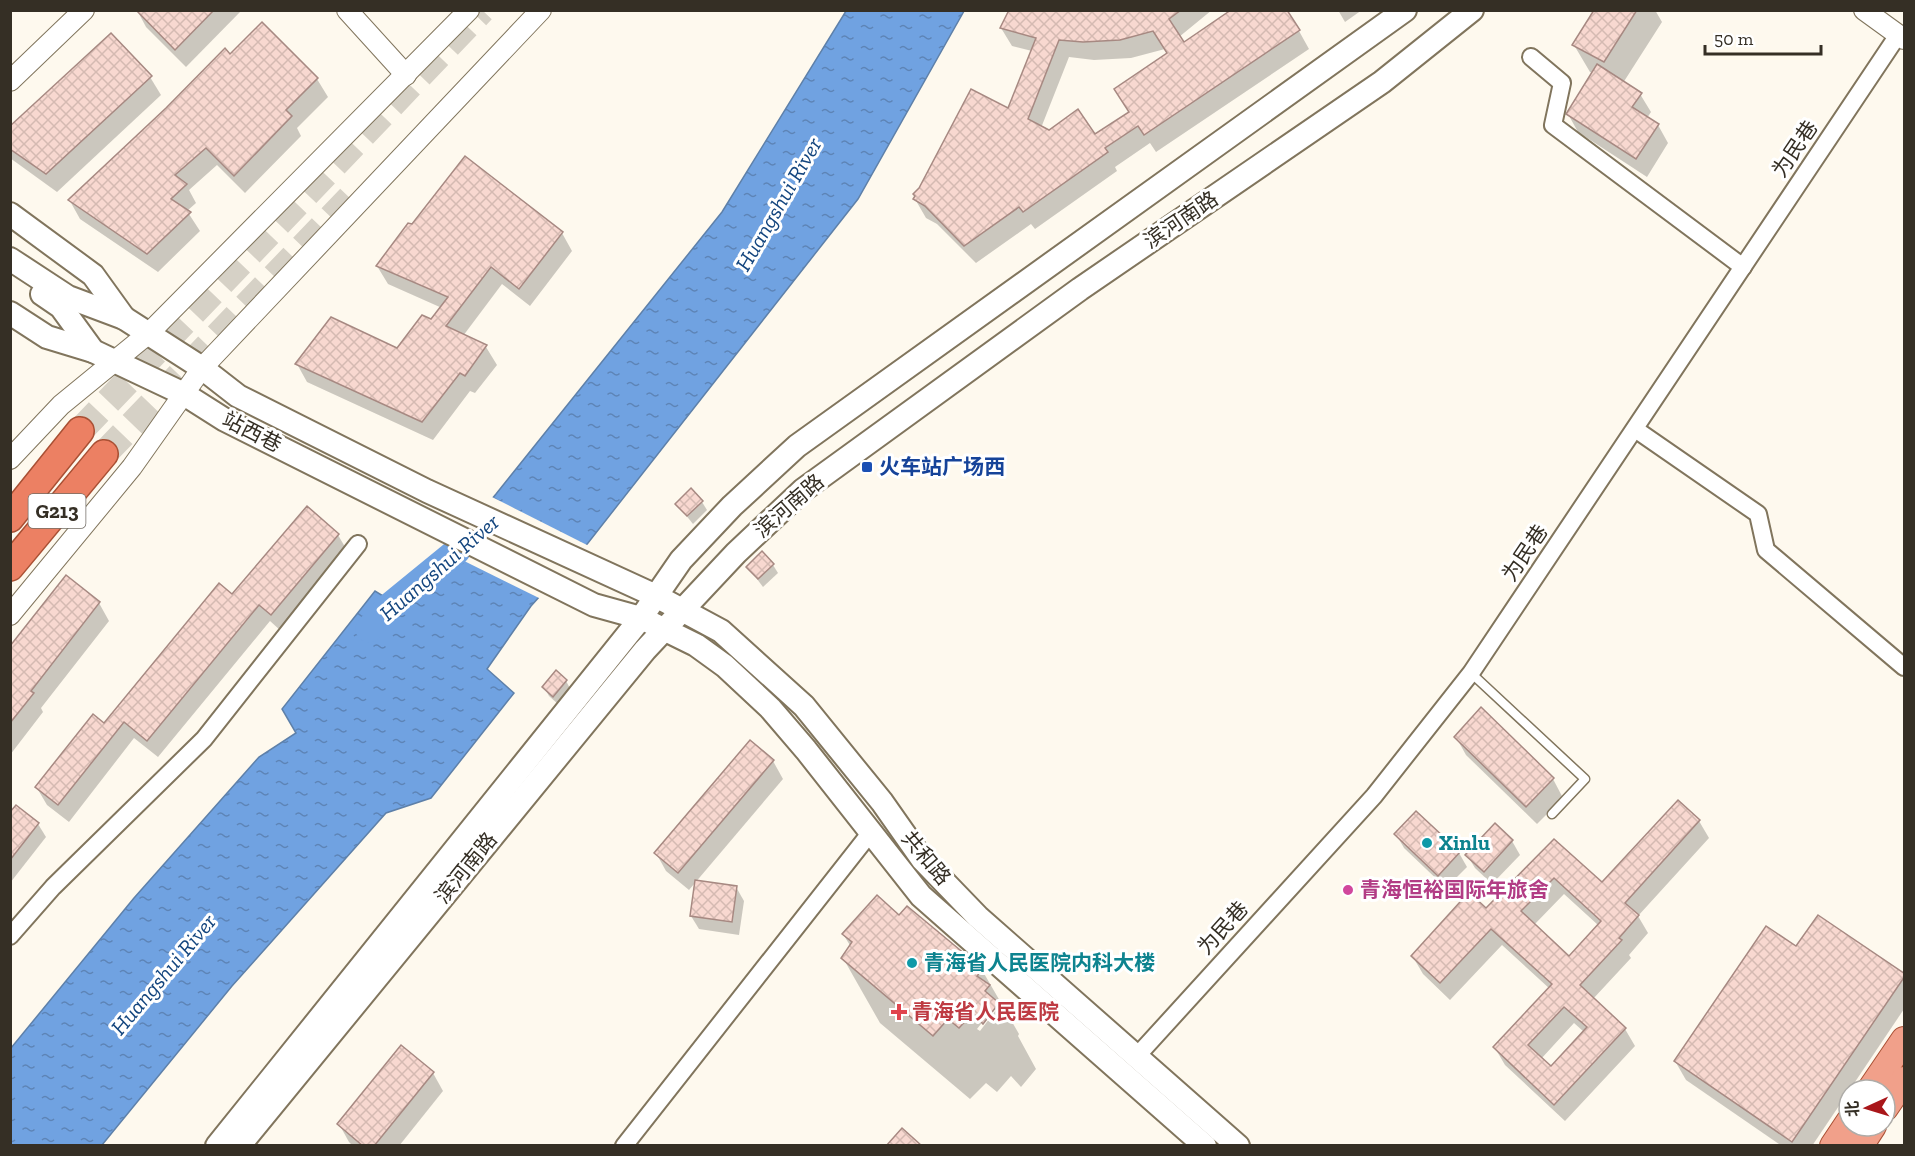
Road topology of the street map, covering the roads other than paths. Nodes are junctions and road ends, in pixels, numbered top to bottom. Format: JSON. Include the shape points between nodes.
{"nodes":[{"id":1,"x":84,"y":10,"type":"edge"},
{"id":2,"x":347,"y":10,"type":"edge"},
{"id":3,"x":469,"y":10,"type":"edge"},
{"id":4,"x":541,"y":10,"type":"edge"},
{"id":5,"x":1406,"y":10,"type":"edge"},
{"id":6,"x":1472,"y":10,"type":"edge"},
{"id":7,"x":1864,"y":10,"type":"edge"},
{"id":8,"x":1901,"y":37,"type":"edge"},
{"id":9,"x":1531,"y":57,"type":"dead end"},
{"id":10,"x":406,"y":75,"type":"junction"},
{"id":11,"x":10,"y":81,"type":"edge"},
{"id":12,"x":10,"y":214,"type":"edge"},
{"id":13,"x":10,"y":259,"type":"edge"},
{"id":14,"x":1743,"y":267,"type":"junction"},
{"id":15,"x":10,"y":274,"type":"edge"},
{"id":16,"x":64,"y":302,"type":"junction"},
{"id":17,"x":10,"y":313,"type":"edge"},
{"id":18,"x":124,"y":318,"type":"junction"},
{"id":19,"x":149,"y":333,"type":"junction"},
{"id":20,"x":93,"y":351,"type":"junction"},
{"id":21,"x":115,"y":361,"type":"junction"},
{"id":22,"x":202,"y":368,"type":"junction"},
{"id":23,"x":184,"y":394,"type":"junction"},
{"id":24,"x":1635,"y":429,"type":"junction"},
{"id":25,"x":80,"y":431,"type":"tunnel mouth"},
{"id":26,"x":104,"y":454,"type":"tunnel mouth"},
{"id":27,"x":10,"y":459,"type":"edge"},
{"id":28,"x":10,"y":518,"type":"edge"},
{"id":29,"x":358,"y":544,"type":"dead end"},
{"id":30,"x":10,"y":567,"type":"edge"},
{"id":31,"x":615,"y":578,"type":"joint"},
{"id":32,"x":656,"y":596,"type":"junction"},
{"id":33,"x":594,"y":605,"type":"joint"},
{"id":34,"x":681,"y":609,"type":"junction"},
{"id":35,"x":10,"y":615,"type":"edge"},
{"id":36,"x":641,"y":618,"type":"junction"},
{"id":37,"x":664,"y":629,"type":"junction"},
{"id":38,"x":1905,"y":667,"type":"edge"},
{"id":39,"x":1472,"y":673,"type":"junction"},
{"id":40,"x":1552,"y":814,"type":"dead end"},
{"id":41,"x":871,"y":832,"type":"junction"},
{"id":42,"x":10,"y":936,"type":"edge"},
{"id":43,"x":1905,"y":1040,"type":"edge"},
{"id":44,"x":1137,"y":1056,"type":"junction"},
{"id":45,"x":1878,"y":1078,"type":"edge"},
{"id":46,"x":218,"y":1146,"type":"edge"},
{"id":47,"x":239,"y":1146,"type":"edge"},
{"id":48,"x":624,"y":1146,"type":"edge"},
{"id":49,"x":1205,"y":1146,"type":"edge"},
{"id":50,"x":1238,"y":1146,"type":"edge"}],
"edges":[{"from":1,"to":11,"type":"street"},
{"from":2,"to":10,"type":"street"},
{"from":3,"to":10,"type":"street"},
{"from":4,"to":22,"type":"street"},
{"from":5,"to":32,"type":"main road","name":"滨河南路","via":[[797,446],[681,560]]},
{"from":6,"to":34,"type":"main road","name":"滨河南路","via":[[1382,82],[1080,289],[803,490]]},
{"from":7,"to":8,"type":"street"},
{"from":8,"to":14,"type":"street","name":"为民巷"},
{"from":9,"to":14,"type":"street","via":[[1562,83],[1553,124]]},
{"from":10,"to":19,"type":"street"},
{"from":12,"to":18,"type":"main road","name":"站西巷","via":[[93,275]]},
{"from":13,"to":16,"type":"main road","name":"站西巷"},
{"from":14,"to":24,"type":"street","name":"为民巷"},
{"from":15,"to":16,"type":"main road","name":"站西巷"},
{"from":16,"to":18,"type":"main road","name":"站西巷"},
{"from":16,"to":20,"type":"main road","name":"站西巷"},
{"from":17,"to":20,"type":"main road","name":"站西巷","via":[[47,337]]},
{"from":18,"to":19,"type":"main road","name":"站西巷"},
{"from":19,"to":21,"type":"street"},
{"from":19,"to":22,"type":"main road","name":"站西巷"},
{"from":20,"to":21,"type":"main road","name":"站西巷"},
{"from":21,"to":23,"type":"main road","name":"站西巷"},
{"from":21,"to":27,"type":"street","via":[[62,405]]},
{"from":22,"to":23,"type":"street"},
{"from":22,"to":31,"type":"main road","name":"站西巷","via":[[238,396]]},
{"from":23,"to":33,"type":"main road","name":"站西巷","via":[[225,420]]},
{"from":23,"to":35,"type":"street","via":[[132,467]]},
{"from":24,"to":38,"type":"street","via":[[1758,514],[1766,550]]},
{"from":24,"to":39,"type":"street","name":"为民巷"},
{"from":25,"to":28,"type":"highway","number":"G213"},
{"from":26,"to":30,"type":"highway","number":"G213"},
{"from":29,"to":42,"type":"street","via":[[204,739],[53,887]]},
{"from":31,"to":32,"type":"main road","name":"共和路"},
{"from":32,"to":34,"type":"main road","name":"共和路"},
{"from":32,"to":36,"type":"main road","name":"滨河南路"},
{"from":33,"to":36,"type":"main road","name":"共和路"},
{"from":34,"to":37,"type":"main road","name":"滨河南路"},
{"from":34,"to":44,"type":"main road","name":"共和路","via":[[721,631],[804,706],[882,802],[922,859],[978,917]]},
{"from":36,"to":37,"type":"main road","name":"共和路"},
{"from":36,"to":46,"type":"main road","name":"滨河南路"},
{"from":37,"to":41,"type":"main road","name":"共和路","via":[[718,660],[770,708]]},
{"from":37,"to":47,"type":"main road","name":"滨河南路"},
{"from":39,"to":40,"type":"lane","via":[[1585,779]]},
{"from":39,"to":44,"type":"street","name":"为民巷","via":[[1374,796]]},
{"from":41,"to":48,"type":"street"},
{"from":41,"to":49,"type":"main road","name":"共和路","via":[[921,896]]},
{"from":43,"to":45,"type":"main road"},
{"from":44,"to":50,"type":"main road","name":"共和路"}]}
